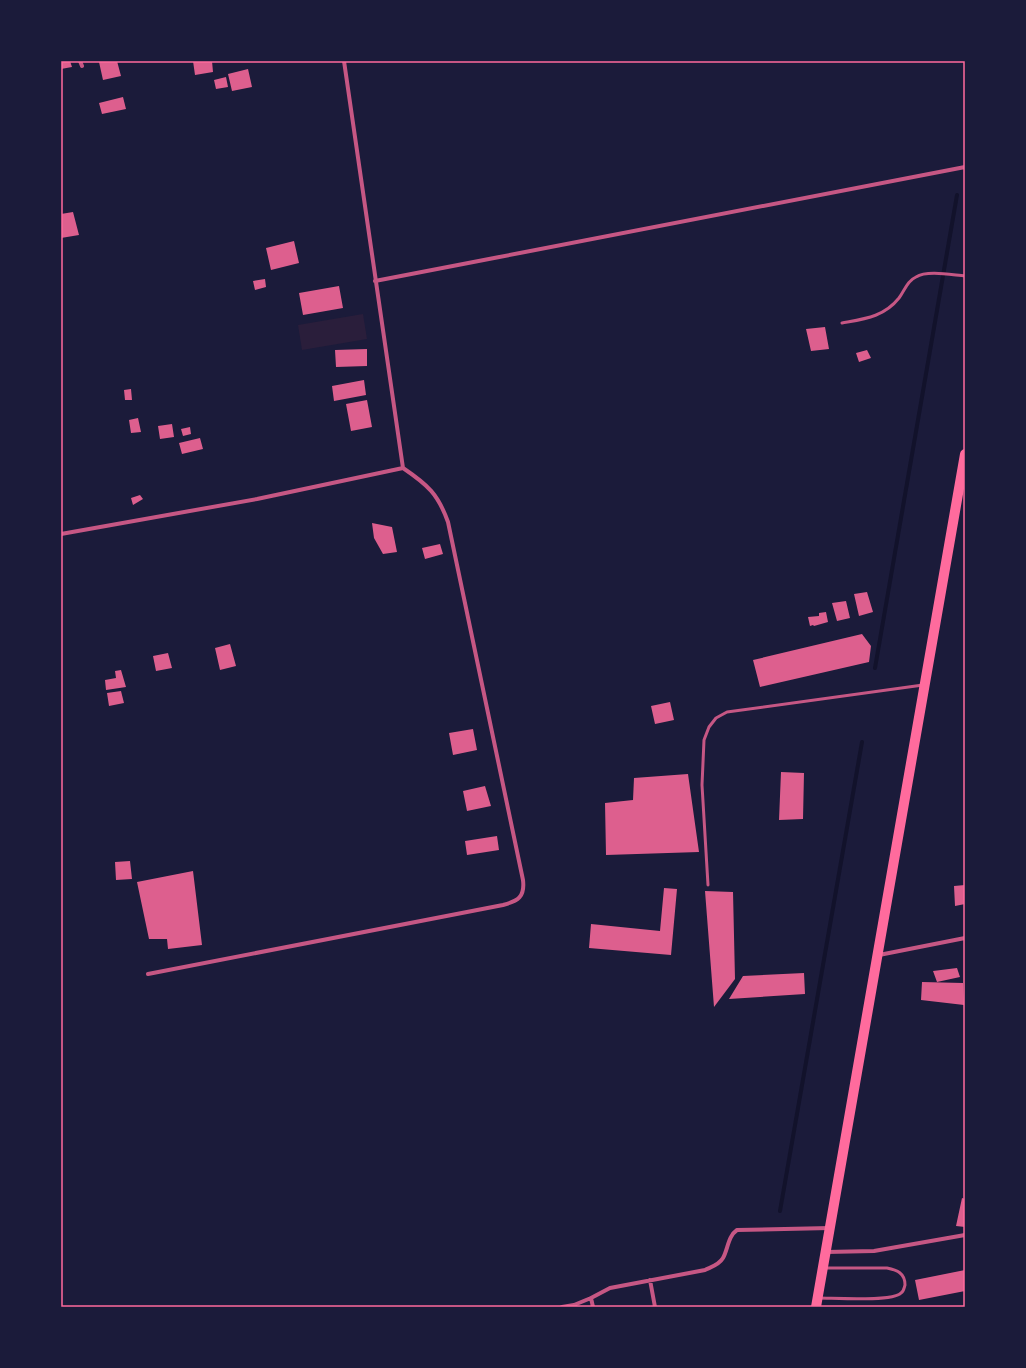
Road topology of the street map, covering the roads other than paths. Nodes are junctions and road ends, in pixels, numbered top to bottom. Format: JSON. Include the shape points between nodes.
{"nodes":[{"id":1,"x":80,"y":61,"type":"edge"},
{"id":2,"x":344,"y":61,"type":"edge"},
{"id":3,"x":82,"y":66,"type":"dead end"},
{"id":4,"x":965,"y":167,"type":"edge"},
{"id":5,"x":965,"y":276,"type":"edge"},
{"id":6,"x":375,"y":281,"type":"junction"},
{"id":7,"x":842,"y":323,"type":"dead end"},
{"id":8,"x":965,"y":454,"type":"edge"},
{"id":9,"x":403,"y":468,"type":"junction"},
{"id":10,"x":61,"y":534,"type":"edge"},
{"id":11,"x":925,"y":685,"type":"junction"},
{"id":12,"x":708,"y":885,"type":"dead end"},
{"id":13,"x":965,"y":938,"type":"edge"},
{"id":14,"x":878,"y":955,"type":"junction"},
{"id":15,"x":148,"y":974,"type":"dead end"},
{"id":16,"x":830,"y":1228,"type":"junction"},
{"id":17,"x":965,"y":1235,"type":"edge"},
{"id":18,"x":826,"y":1252,"type":"junction"},
{"id":19,"x":823,"y":1268,"type":"junction"},
{"id":20,"x":650,"y":1280,"type":"junction"},
{"id":21,"x":592,"y":1298,"type":"junction"},
{"id":22,"x":817,"y":1302,"type":"edge"},
{"id":23,"x":562,"y":1307,"type":"edge"},
{"id":24,"x":593,"y":1307,"type":"edge"},
{"id":25,"x":655,"y":1307,"type":"edge"}],
"edges":[{"from":1,"to":3,"type":"street"},
{"from":2,"to":6,"type":"street"},
{"from":4,"to":6,"type":"street"},
{"from":5,"to":7,"type":"lane","via":[[917,276],[908,283],[900,297],[880,314]]},
{"from":6,"to":9,"type":"street"},
{"from":8,"to":11,"type":"main road"},
{"from":9,"to":10,"type":"street","via":[[257,499]]},
{"from":9,"to":15,"type":"street","via":[[420,479],[434,493],[448,522],[523,880],[522,894],[518,900],[503,905]]},
{"from":11,"to":12,"type":"lane","via":[[727,712],[716,718],[704,740],[702,785]]},
{"from":11,"to":14,"type":"main road"},
{"from":13,"to":14,"type":"street"},
{"from":14,"to":16,"type":"main road"},
{"from":16,"to":18,"type":"main road"},
{"from":16,"to":20,"type":"street","via":[[737,1230],[723,1258],[717,1264],[705,1270]]},
{"from":17,"to":18,"type":"street","via":[[874,1251]]},
{"from":18,"to":19,"type":"main road"},
{"from":19,"to":22,"type":"main road"},
{"from":19,"to":22,"type":"lane","via":[[894,1269],[903,1276],[904,1288],[901,1293],[890,1298]]},
{"from":20,"to":21,"type":"street","via":[[610,1288]]},
{"from":20,"to":25,"type":"street"},
{"from":21,"to":23,"type":"street"},
{"from":21,"to":24,"type":"street"}]}
